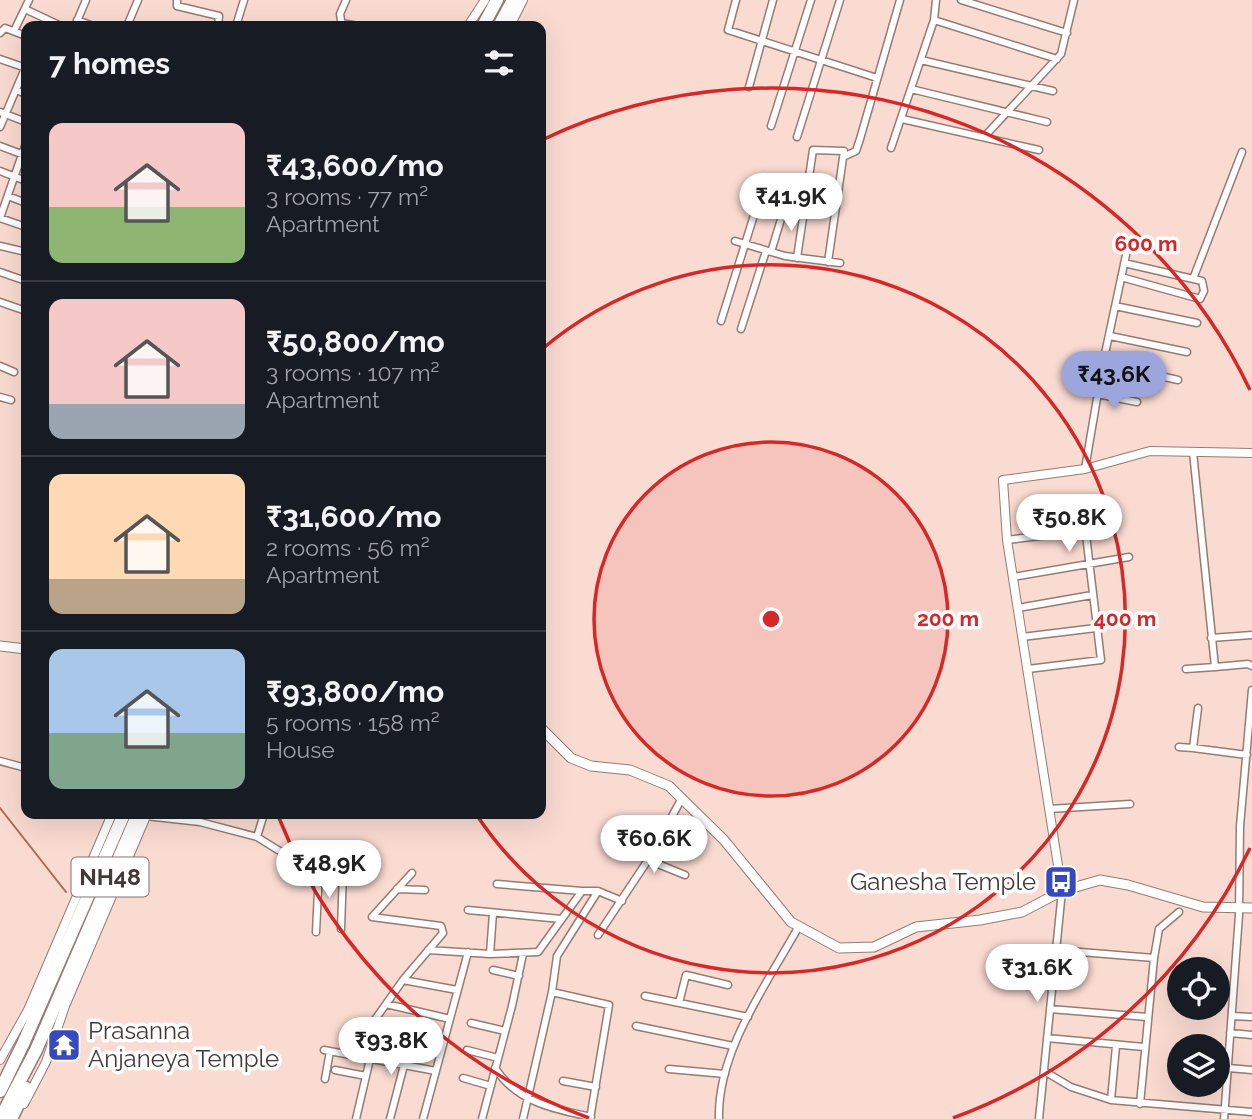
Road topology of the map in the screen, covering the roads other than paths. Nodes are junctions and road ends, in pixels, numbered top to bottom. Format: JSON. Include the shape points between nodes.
{"nodes":[{"id":1,"x":29,"y":0,"type":"edge"},
{"id":2,"x":138,"y":0,"type":"edge"},
{"id":3,"x":177,"y":0,"type":"edge"},
{"id":4,"x":244,"y":0,"type":"edge"},
{"id":5,"x":345,"y":0,"type":"edge"},
{"id":6,"x":485,"y":0,"type":"edge"},
{"id":7,"x":497,"y":0,"type":"edge"},
{"id":8,"x":513,"y":0,"type":"edge"},
{"id":9,"x":523,"y":0,"type":"edge"},
{"id":10,"x":736,"y":0,"type":"edge"},
{"id":11,"x":774,"y":0,"type":"edge"},
{"id":12,"x":811,"y":0,"type":"edge"},
{"id":13,"x":840,"y":0,"type":"edge"},
{"id":14,"x":900,"y":0,"type":"edge"},
{"id":15,"x":936,"y":0,"type":"edge"},
{"id":16,"x":961,"y":0,"type":"edge"},
{"id":17,"x":1074,"y":0,"type":"edge"},
{"id":18,"x":85,"y":1,"type":"edge"},
{"id":19,"x":24,"y":9,"type":"junction"},
{"id":20,"x":934,"y":20,"type":"junction"},
{"id":21,"x":50,"y":21,"type":"edge"},
{"id":22,"x":77,"y":21,"type":"edge"},
{"id":23,"x":129,"y":21,"type":"edge"},
{"id":24,"x":218,"y":21,"type":"edge"},
{"id":25,"x":238,"y":21,"type":"edge"},
{"id":26,"x":341,"y":21,"type":"edge"},
{"id":27,"x":471,"y":21,"type":"edge"},
{"id":28,"x":486,"y":21,"type":"edge"},
{"id":29,"x":502,"y":21,"type":"edge"},
{"id":30,"x":512,"y":21,"type":"edge"},
{"id":31,"x":14,"y":31,"type":"junction"},
{"id":32,"x":0,"y":33,"type":"edge"},
{"id":33,"x":1067,"y":33,"type":"junction"},
{"id":34,"x":21,"y":34,"type":"edge"},
{"id":35,"x":762,"y":41,"type":"junction"},
{"id":36,"x":794,"y":52,"type":"junction"},
{"id":37,"x":0,"y":59,"type":"edge"},
{"id":38,"x":1057,"y":59,"type":"junction"},
{"id":39,"x":822,"y":60,"type":"junction"},
{"id":40,"x":921,"y":60,"type":"junction"},
{"id":41,"x":21,"y":66,"type":"edge"},
{"id":42,"x":877,"y":78,"type":"junction"},
{"id":43,"x":21,"y":79,"type":"edge"},
{"id":44,"x":1031,"y":86,"type":"junction"},
{"id":45,"x":749,"y":87,"type":"dead end"},
{"id":46,"x":911,"y":89,"type":"junction"},
{"id":47,"x":16,"y":90,"type":"junction"},
{"id":48,"x":1054,"y":91,"type":"dead end"},
{"id":49,"x":21,"y":92,"type":"edge"},
{"id":50,"x":1007,"y":112,"type":"junction"},
{"id":51,"x":2,"y":113,"type":"edge"},
{"id":52,"x":902,"y":119,"type":"junction"},
{"id":53,"x":21,"y":120,"type":"edge"},
{"id":54,"x":1047,"y":122,"type":"dead end"},
{"id":55,"x":771,"y":126,"type":"dead end"},
{"id":56,"x":0,"y":127,"type":"edge"},
{"id":57,"x":797,"y":137,"type":"dead end"},
{"id":58,"x":984,"y":137,"type":"junction"},
{"id":59,"x":0,"y":146,"type":"edge"},
{"id":60,"x":891,"y":148,"type":"dead end"},
{"id":61,"x":1039,"y":150,"type":"dead end"},
{"id":62,"x":1242,"y":152,"type":"dead end"},
{"id":63,"x":21,"y":154,"type":"edge"},
{"id":64,"x":844,"y":157,"type":"junction"},
{"id":65,"x":21,"y":162,"type":"edge"},
{"id":66,"x":0,"y":171,"type":"edge"},
{"id":67,"x":15,"y":176,"type":"junction"},
{"id":68,"x":21,"y":179,"type":"edge"},
{"id":69,"x":5,"y":196,"type":"edge"},
{"id":70,"x":760,"y":196,"type":"dead end"},
{"id":71,"x":785,"y":206,"type":"dead end"},
{"id":72,"x":21,"y":225,"type":"edge"},
{"id":73,"x":735,"y":241,"type":"dead end"},
{"id":74,"x":1129,"y":241,"type":"dead end"},
{"id":75,"x":745,"y":244,"type":"junction"},
{"id":76,"x":0,"y":246,"type":"edge"},
{"id":77,"x":21,"y":251,"type":"edge"},
{"id":78,"x":768,"y":251,"type":"junction"},
{"id":79,"x":797,"y":258,"type":"junction"},
{"id":80,"x":828,"y":262,"type":"junction"},
{"id":81,"x":840,"y":263,"type":"dead end"},
{"id":82,"x":1124,"y":263,"type":"junction"},
{"id":83,"x":0,"y":272,"type":"edge"},
{"id":84,"x":1121,"y":277,"type":"junction"},
{"id":85,"x":21,"y":279,"type":"edge"},
{"id":86,"x":1193,"y":279,"type":"junction"},
{"id":87,"x":0,"y":302,"type":"edge"},
{"id":88,"x":1115,"y":306,"type":"junction"},
{"id":89,"x":21,"y":309,"type":"edge"},
{"id":90,"x":721,"y":321,"type":"dead end"},
{"id":91,"x":1197,"y":323,"type":"dead end"},
{"id":92,"x":741,"y":329,"type":"dead end"},
{"id":93,"x":1110,"y":335,"type":"junction"},
{"id":94,"x":1187,"y":352,"type":"dead end"},
{"id":95,"x":1103,"y":363,"type":"junction"},
{"id":96,"x":0,"y":366,"type":"edge"},
{"id":97,"x":14,"y":372,"type":"dead end"},
{"id":98,"x":1178,"y":380,"type":"dead end"},
{"id":99,"x":1097,"y":394,"type":"junction"},
{"id":100,"x":0,"y":397,"type":"edge"},
{"id":101,"x":11,"y":400,"type":"dead end"},
{"id":102,"x":1136,"y":402,"type":"dead end"},
{"id":103,"x":1193,"y":452,"type":"junction"},
{"id":104,"x":1252,"y":453,"type":"edge"},
{"id":105,"x":1085,"y":469,"type":"junction"},
{"id":106,"x":1007,"y":540,"type":"junction"},
{"id":107,"x":1129,"y":557,"type":"dead end"},
{"id":108,"x":1089,"y":564,"type":"junction"},
{"id":109,"x":1013,"y":577,"type":"junction"},
{"id":110,"x":1092,"y":595,"type":"junction"},
{"id":111,"x":1018,"y":608,"type":"junction"},
{"id":112,"x":1096,"y":628,"type":"junction"},
{"id":113,"x":1252,"y":635,"type":"edge"},
{"id":114,"x":1023,"y":637,"type":"junction"},
{"id":115,"x":1211,"y":638,"type":"junction"},
{"id":116,"x":0,"y":646,"type":"edge"},
{"id":117,"x":21,"y":648,"type":"edge"},
{"id":118,"x":1252,"y":666,"type":"edge"},
{"id":119,"x":1215,"y":667,"type":"junction"},
{"id":120,"x":1028,"y":669,"type":"junction"},
{"id":121,"x":1186,"y":669,"type":"dead end"},
{"id":122,"x":1252,"y":690,"type":"edge"},
{"id":123,"x":1198,"y":708,"type":"dead end"},
{"id":124,"x":546,"y":733,"type":"edge"},
{"id":125,"x":1179,"y":747,"type":"dead end"},
{"id":126,"x":1193,"y":748,"type":"junction"},
{"id":127,"x":1247,"y":755,"type":"junction"},
{"id":128,"x":0,"y":761,"type":"edge"},
{"id":129,"x":21,"y":767,"type":"edge"},
{"id":130,"x":682,"y":797,"type":"junction"},
{"id":131,"x":1130,"y":804,"type":"dead end"},
{"id":132,"x":1049,"y":809,"type":"junction"},
{"id":133,"x":110,"y":819,"type":"edge"},
{"id":134,"x":122,"y":819,"type":"edge"},
{"id":135,"x":142,"y":819,"type":"edge"},
{"id":136,"x":142,"y":819,"type":"edge"},
{"id":137,"x":204,"y":819,"type":"edge"},
{"id":138,"x":262,"y":819,"type":"edge"},
{"id":139,"x":257,"y":837,"type":"junction"},
{"id":140,"x":648,"y":860,"type":"junction"},
{"id":141,"x":319,"y":870,"type":"junction"},
{"id":142,"x":412,"y":873,"type":"dead end"},
{"id":143,"x":685,"y":875,"type":"dead end"},
{"id":144,"x":497,"y":884,"type":"dead end"},
{"id":145,"x":397,"y":889,"type":"junction"},
{"id":146,"x":425,"y":890,"type":"dead end"},
{"id":147,"x":582,"y":891,"type":"junction"},
{"id":148,"x":598,"y":891,"type":"junction"},
{"id":149,"x":1062,"y":891,"type":"junction"},
{"id":150,"x":622,"y":901,"type":"junction"},
{"id":151,"x":1240,"y":908,"type":"junction"},
{"id":152,"x":1252,"y":908,"type":"edge"},
{"id":153,"x":468,"y":910,"type":"dead end"},
{"id":154,"x":1179,"y":912,"type":"dead end"},
{"id":155,"x":493,"y":913,"type":"junction"},
{"id":156,"x":561,"y":919,"type":"junction"},
{"id":157,"x":799,"y":926,"type":"junction"},
{"id":158,"x":341,"y":929,"type":"dead end"},
{"id":159,"x":316,"y":932,"type":"dead end"},
{"id":160,"x":598,"y":935,"type":"dead end"},
{"id":161,"x":428,"y":950,"type":"junction"},
{"id":162,"x":1056,"y":950,"type":"junction"},
{"id":163,"x":468,"y":952,"type":"junction"},
{"id":164,"x":490,"y":954,"type":"junction"},
{"id":165,"x":523,"y":954,"type":"junction"},
{"id":166,"x":1154,"y":958,"type":"junction"},
{"id":167,"x":493,"y":970,"type":"dead end"},
{"id":168,"x":519,"y":976,"type":"junction"},
{"id":169,"x":404,"y":980,"type":"junction"},
{"id":170,"x":728,"y":985,"type":"dead end"},
{"id":171,"x":457,"y":990,"type":"junction"},
{"id":172,"x":552,"y":992,"type":"junction"},
{"id":173,"x":645,"y":996,"type":"dead end"},
{"id":174,"x":58,"y":999,"type":"junction"},
{"id":175,"x":679,"y":1003,"type":"junction"},
{"id":176,"x":386,"y":1004,"type":"junction"},
{"id":177,"x":1051,"y":1009,"type":"junction"},
{"id":178,"x":1232,"y":1016,"type":"junction"},
{"id":179,"x":748,"y":1017,"type":"junction"},
{"id":180,"x":1147,"y":1017,"type":"junction"},
{"id":181,"x":1252,"y":1017,"type":"edge"},
{"id":182,"x":450,"y":1019,"type":"junction"},
{"id":183,"x":34,"y":1020,"type":"junction"},
{"id":184,"x":471,"y":1023,"type":"dead end"},
{"id":185,"x":636,"y":1026,"type":"dead end"},
{"id":186,"x":368,"y":1031,"type":"junction"},
{"id":187,"x":505,"y":1031,"type":"junction"},
{"id":188,"x":1230,"y":1033,"type":"joint"},
{"id":189,"x":1252,"y":1035,"type":"edge"},
{"id":190,"x":1047,"y":1038,"type":"junction"},
{"id":191,"x":443,"y":1045,"type":"junction"},
{"id":192,"x":733,"y":1046,"type":"junction"},
{"id":193,"x":1116,"y":1046,"type":"junction"},
{"id":194,"x":1144,"y":1047,"type":"junction"},
{"id":195,"x":467,"y":1050,"type":"dead end"},
{"id":196,"x":351,"y":1055,"type":"junction"},
{"id":197,"x":498,"y":1058,"type":"junction"},
{"id":198,"x":370,"y":1059,"type":"junction"},
{"id":199,"x":0,"y":1060,"type":"edge"},
{"id":200,"x":404,"y":1065,"type":"junction"},
{"id":201,"x":495,"y":1068,"type":"junction"},
{"id":202,"x":1230,"y":1068,"type":"edge"},
{"id":203,"x":669,"y":1069,"type":"dead end"},
{"id":204,"x":335,"y":1070,"type":"dead end"},
{"id":205,"x":1252,"y":1070,"type":"edge"},
{"id":206,"x":436,"y":1071,"type":"junction"},
{"id":207,"x":1044,"y":1071,"type":"junction"},
{"id":208,"x":0,"y":1072,"type":"edge"},
{"id":209,"x":725,"y":1074,"type":"junction"},
{"id":210,"x":366,"y":1076,"type":"junction"},
{"id":211,"x":463,"y":1078,"type":"dead end"},
{"id":212,"x":325,"y":1079,"type":"dead end"},
{"id":213,"x":563,"y":1081,"type":"dead end"},
{"id":214,"x":491,"y":1086,"type":"junction"},
{"id":215,"x":596,"y":1087,"type":"junction"},
{"id":216,"x":0,"y":1091,"type":"edge"},
{"id":217,"x":1226,"y":1097,"type":"edge"},
{"id":218,"x":527,"y":1099,"type":"junction"},
{"id":219,"x":1111,"y":1100,"type":"junction"},
{"id":220,"x":1140,"y":1104,"type":"junction"},
{"id":221,"x":1225,"y":1108,"type":"junction"},
{"id":222,"x":1252,"y":1112,"type":"edge"},
{"id":223,"x":590,"y":1118,"type":"edge"},
{"id":224,"x":0,"y":1119,"type":"edge"},
{"id":225,"x":12,"y":1119,"type":"edge"},
{"id":226,"x":356,"y":1119,"type":"edge"},
{"id":227,"x":390,"y":1119,"type":"edge"},
{"id":228,"x":424,"y":1119,"type":"edge"},
{"id":229,"x":481,"y":1119,"type":"edge"},
{"id":230,"x":523,"y":1119,"type":"edge"},
{"id":231,"x":719,"y":1119,"type":"edge"},
{"id":232,"x":1039,"y":1119,"type":"edge"},
{"id":233,"x":1224,"y":1119,"type":"edge"}],
"edges":[{"from":1,"to":19,"type":"street"},
{"from":2,"to":23,"type":"street"},
{"from":3,"to":24,"type":"street","via":[[177,6],[219,16]]},
{"from":4,"to":25,"type":"street"},
{"from":5,"to":26,"type":"street"},
{"from":6,"to":27,"type":"street"},
{"from":7,"to":28,"type":"highway"},
{"from":8,"to":29,"type":"highway"},
{"from":9,"to":30,"type":"street"},
{"from":10,"to":35,"type":"street","via":[[728,30]]},
{"from":11,"to":35,"type":"street"},
{"from":12,"to":36,"type":"street"},
{"from":13,"to":39,"type":"street"},
{"from":14,"to":42,"type":"street"},
{"from":15,"to":20,"type":"street"},
{"from":16,"to":33,"type":"street"},
{"from":17,"to":33,"type":"street"},
{"from":18,"to":22,"type":"street"},
{"from":19,"to":21,"type":"street"},
{"from":19,"to":31,"type":"street"},
{"from":20,"to":38,"type":"street"},
{"from":20,"to":40,"type":"street"},
{"from":31,"to":32,"type":"street","via":[[5,28]]},
{"from":31,"to":34,"type":"street"},
{"from":33,"to":38,"type":"street"},
{"from":35,"to":36,"type":"street"},
{"from":35,"to":45,"type":"street"},
{"from":36,"to":39,"type":"street"},
{"from":36,"to":55,"type":"street"},
{"from":37,"to":41,"type":"street"},
{"from":38,"to":44,"type":"street"},
{"from":39,"to":42,"type":"street"},
{"from":39,"to":57,"type":"street"},
{"from":40,"to":44,"type":"street"},
{"from":40,"to":46,"type":"street"},
{"from":42,"to":64,"type":"street","via":[[856,151]]},
{"from":43,"to":47,"type":"street"},
{"from":44,"to":48,"type":"street"},
{"from":44,"to":50,"type":"street"},
{"from":46,"to":50,"type":"street"},
{"from":46,"to":52,"type":"street"},
{"from":47,"to":49,"type":"street"},
{"from":47,"to":51,"type":"street"},
{"from":50,"to":54,"type":"street"},
{"from":50,"to":58,"type":"street"},
{"from":51,"to":53,"type":"street"},
{"from":51,"to":56,"type":"street"},
{"from":52,"to":58,"type":"street"},
{"from":52,"to":60,"type":"street"},
{"from":58,"to":61,"type":"street"},
{"from":59,"to":63,"type":"street"},
{"from":62,"to":86,"type":"street"},
{"from":64,"to":79,"type":"street","via":[[844,151],[813,150]]},
{"from":64,"to":80,"type":"street"},
{"from":65,"to":67,"type":"street"},
{"from":66,"to":67,"type":"street"},
{"from":67,"to":68,"type":"street"},
{"from":67,"to":69,"type":"street"},
{"from":69,"to":72,"type":"street","via":[[0,218]]},
{"from":70,"to":75,"type":"street"},
{"from":71,"to":78,"type":"street"},
{"from":73,"to":75,"type":"street"},
{"from":74,"to":82,"type":"street"},
{"from":75,"to":78,"type":"street"},
{"from":75,"to":90,"type":"street"},
{"from":76,"to":77,"type":"street"},
{"from":78,"to":79,"type":"street"},
{"from":78,"to":92,"type":"street"},
{"from":79,"to":80,"type":"street"},
{"from":80,"to":81,"type":"street"},
{"from":82,"to":84,"type":"street"},
{"from":82,"to":86,"type":"street"},
{"from":83,"to":85,"type":"street"},
{"from":84,"to":86,"type":"street","via":[[1200,299],[1204,285]]},
{"from":84,"to":88,"type":"street"},
{"from":87,"to":89,"type":"street"},
{"from":88,"to":91,"type":"street"},
{"from":88,"to":93,"type":"street"},
{"from":93,"to":94,"type":"street"},
{"from":93,"to":95,"type":"street"},
{"from":95,"to":98,"type":"street"},
{"from":95,"to":99,"type":"street"},
{"from":96,"to":97,"type":"street"},
{"from":99,"to":102,"type":"street"},
{"from":99,"to":105,"type":"street"},
{"from":100,"to":101,"type":"street"},
{"from":103,"to":104,"type":"street"},
{"from":103,"to":105,"type":"street","via":[[1150,451]]},
{"from":103,"to":115,"type":"street"},
{"from":105,"to":106,"type":"street","via":[[1003,480]]},
{"from":106,"to":108,"type":"street","via":[[1084,531]]},
{"from":106,"to":109,"type":"street"},
{"from":107,"to":108,"type":"street"},
{"from":108,"to":109,"type":"street"},
{"from":108,"to":110,"type":"street"},
{"from":109,"to":111,"type":"street"},
{"from":110,"to":111,"type":"street"},
{"from":110,"to":112,"type":"street"},
{"from":111,"to":114,"type":"street"},
{"from":112,"to":114,"type":"street"},
{"from":112,"to":120,"type":"street","via":[[1101,660]]},
{"from":113,"to":115,"type":"street"},
{"from":114,"to":120,"type":"street"},
{"from":115,"to":119,"type":"street"},
{"from":116,"to":117,"type":"main road"},
{"from":118,"to":119,"type":"street"},
{"from":119,"to":121,"type":"street"},
{"from":120,"to":132,"type":"street"},
{"from":122,"to":127,"type":"street"},
{"from":123,"to":126,"type":"street"},
{"from":124,"to":130,"type":"main road","via":[[571,758],[591,766],[630,770],[669,786]]},
{"from":125,"to":126,"type":"street"},
{"from":126,"to":127,"type":"street"},
{"from":127,"to":151,"type":"street","via":[[1240,826]]},
{"from":128,"to":129,"type":"street"},
{"from":130,"to":140,"type":"street"},
{"from":130,"to":157,"type":"main road"},
{"from":131,"to":132,"type":"street"},
{"from":132,"to":149,"type":"street"},
{"from":133,"to":199,"type":"street","via":[[28,1010]]},
{"from":134,"to":183,"type":"highway","number":"NH48"},
{"from":135,"to":174,"type":"highway","number":"NH48"},
{"from":136,"to":225,"type":"street","via":[[46,1062]]},
{"from":137,"to":139,"type":"street"},
{"from":138,"to":139,"type":"street"},
{"from":139,"to":141,"type":"street","via":[[303,866]]},
{"from":140,"to":143,"type":"street"},
{"from":140,"to":150,"type":"street"},
{"from":141,"to":158,"type":"street","via":[[343,872]]},
{"from":141,"to":159,"type":"street"},
{"from":142,"to":145,"type":"street"},
{"from":144,"to":147,"type":"street"},
{"from":145,"to":146,"type":"street"},
{"from":145,"to":161,"type":"street","via":[[372,917],[442,926],[443,933]]},
{"from":147,"to":148,"type":"street"},
{"from":147,"to":156,"type":"street"},
{"from":148,"to":150,"type":"street"},
{"from":148,"to":172,"type":"street","via":[[557,956]]},
{"from":149,"to":151,"type":"main road","via":[[1100,880],[1203,907]]},
{"from":149,"to":157,"type":"main road","via":[[1022,912],[916,927],[874,947],[839,948]]},
{"from":149,"to":162,"type":"street"},
{"from":150,"to":160,"type":"street"},
{"from":151,"to":152,"type":"main road"},
{"from":151,"to":178,"type":"street"},
{"from":153,"to":155,"type":"street"},
{"from":154,"to":166,"type":"street","via":[[1159,929]]},
{"from":155,"to":156,"type":"street"},
{"from":155,"to":164,"type":"street"},
{"from":156,"to":165,"type":"street","via":[[538,952]]},
{"from":157,"to":179,"type":"street"},
{"from":161,"to":163,"type":"street"},
{"from":161,"to":169,"type":"street"},
{"from":162,"to":166,"type":"street"},
{"from":162,"to":177,"type":"street"},
{"from":163,"to":164,"type":"street"},
{"from":163,"to":171,"type":"street"},
{"from":164,"to":165,"type":"street"},
{"from":165,"to":168,"type":"street"},
{"from":166,"to":180,"type":"street"},
{"from":167,"to":168,"type":"street"},
{"from":168,"to":187,"type":"street"},
{"from":169,"to":171,"type":"street"},
{"from":169,"to":176,"type":"street"},
{"from":170,"to":175,"type":"street","via":[[685,975]]},
{"from":171,"to":182,"type":"street"},
{"from":172,"to":215,"type":"street","via":[[609,1005]]},
{"from":172,"to":218,"type":"street"},
{"from":173,"to":175,"type":"street"},
{"from":174,"to":224,"type":"highway","number":"NH48"},
{"from":174,"to":225,"type":"highway","via":[[46,1048]]},
{"from":175,"to":179,"type":"street"},
{"from":176,"to":182,"type":"street"},
{"from":176,"to":186,"type":"street"},
{"from":177,"to":180,"type":"street"},
{"from":177,"to":190,"type":"street"},
{"from":178,"to":181,"type":"street"},
{"from":178,"to":188,"type":"street"},
{"from":179,"to":192,"type":"street"},
{"from":180,"to":194,"type":"street"},
{"from":182,"to":191,"type":"street"},
{"from":183,"to":208,"type":"highway"},
{"from":183,"to":216,"type":"highway","number":"NH48"},
{"from":184,"to":187,"type":"street"},
{"from":185,"to":192,"type":"street"},
{"from":186,"to":191,"type":"street"},
{"from":186,"to":196,"type":"street"},
{"from":187,"to":197,"type":"street"},
{"from":188,"to":189,"type":"street"},
{"from":190,"to":193,"type":"street"},
{"from":190,"to":207,"type":"street"},
{"from":191,"to":206,"type":"street"},
{"from":192,"to":209,"type":"street"},
{"from":193,"to":194,"type":"street"},
{"from":193,"to":219,"type":"street"},
{"from":194,"to":220,"type":"street"},
{"from":195,"to":197,"type":"street"},
{"from":196,"to":198,"type":"street"},
{"from":196,"to":212,"type":"street","via":[[327,1051]]},
{"from":197,"to":201,"type":"street"},
{"from":198,"to":200,"type":"street"},
{"from":198,"to":210,"type":"street"},
{"from":200,"to":206,"type":"street"},
{"from":200,"to":227,"type":"street"},
{"from":201,"to":214,"type":"street"},
{"from":201,"to":218,"type":"street"},
{"from":202,"to":205,"type":"street"},
{"from":203,"to":209,"type":"street"},
{"from":204,"to":210,"type":"street"},
{"from":206,"to":228,"type":"street"},
{"from":207,"to":219,"type":"street","via":[[1071,1087]]},
{"from":207,"to":232,"type":"street"},
{"from":209,"to":231,"type":"street","via":[[718,1096]]},
{"from":210,"to":226,"type":"street"},
{"from":211,"to":214,"type":"street"},
{"from":213,"to":215,"type":"street"},
{"from":214,"to":229,"type":"street"},
{"from":215,"to":223,"type":"street"},
{"from":217,"to":221,"type":"street"},
{"from":218,"to":223,"type":"street"},
{"from":218,"to":230,"type":"street"},
{"from":219,"to":220,"type":"street"},
{"from":220,"to":221,"type":"street"},
{"from":221,"to":222,"type":"street"},
{"from":221,"to":233,"type":"street"}]}
